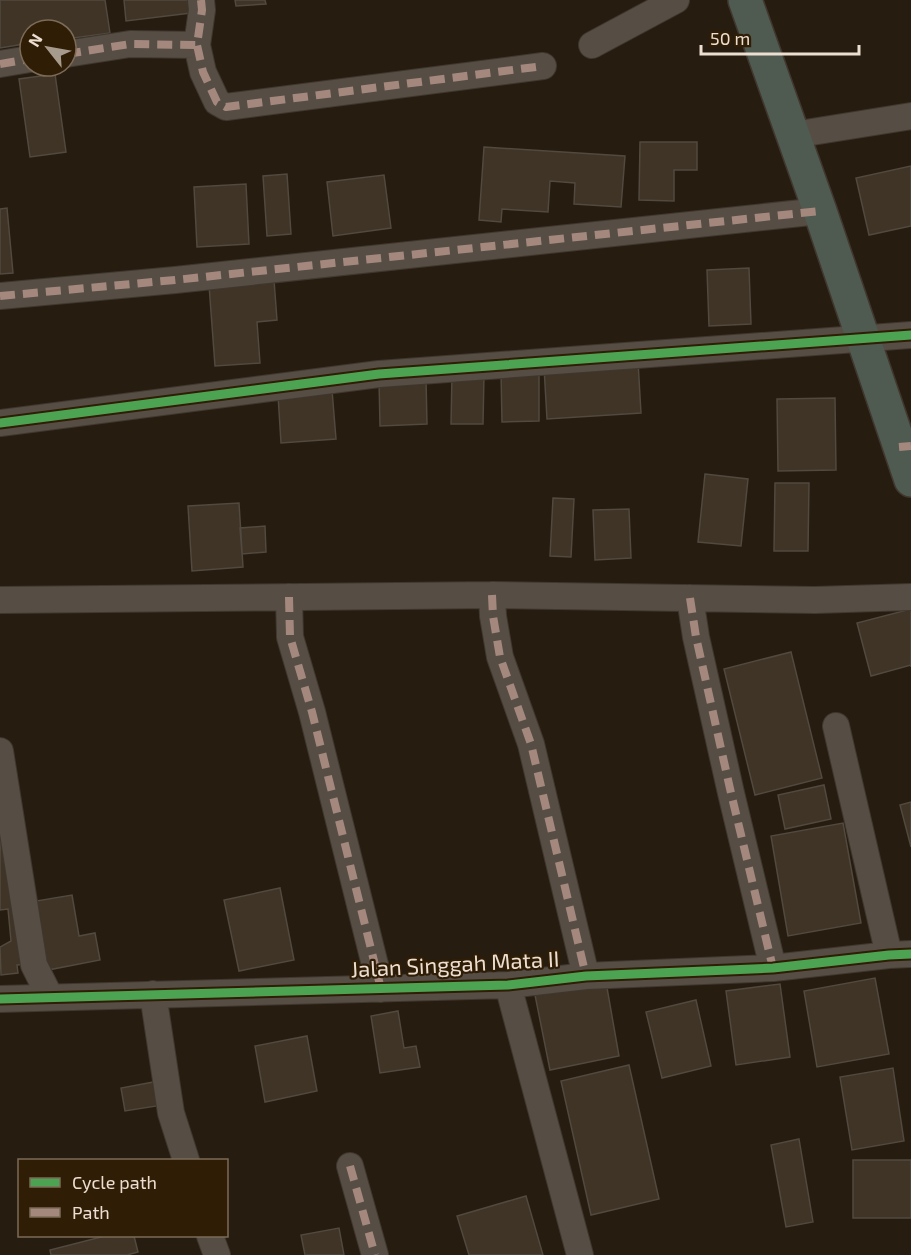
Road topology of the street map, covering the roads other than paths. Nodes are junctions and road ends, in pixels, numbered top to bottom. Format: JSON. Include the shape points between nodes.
{"nodes":[{"id":1,"x":201,"y":0,"type":"edge"},
{"id":2,"x":676,"y":0,"type":"edge"},
{"id":3,"x":745,"y":0,"type":"edge"},
{"id":4,"x":197,"y":45,"type":"junction"},
{"id":5,"x":592,"y":45,"type":"dead end"},
{"id":6,"x":78,"y":52,"type":"edge"},
{"id":7,"x":18,"y":61,"type":"edge"},
{"id":8,"x":0,"y":64,"type":"edge"},
{"id":9,"x":543,"y":66,"type":"dead end"},
{"id":10,"x":911,"y":116,"type":"edge"},
{"id":11,"x":793,"y":135,"type":"junction"},
{"id":12,"x":820,"y":211,"type":"junction"},
{"id":13,"x":0,"y":296,"type":"edge"},
{"id":14,"x":911,"y":335,"type":"edge"},
{"id":15,"x":862,"y":338,"type":"junction"},
{"id":16,"x":0,"y":423,"type":"edge"},
{"id":17,"x":905,"y":447,"type":"edge"},
{"id":18,"x":911,"y":480,"type":"edge"},
{"id":19,"x":911,"y":597,"type":"edge"},
{"id":20,"x":0,"y":600,"type":"edge"},
{"id":21,"x":494,"y":616,"type":"junction"},
{"id":22,"x":693,"y":616,"type":"junction"},
{"id":23,"x":289,"y":617,"type":"junction"},
{"id":24,"x":836,"y":726,"type":"dead end"},
{"id":25,"x":0,"y":751,"type":"edge"},
{"id":26,"x":900,"y":955,"type":"edge"},
{"id":27,"x":773,"y":969,"type":"junction"},
{"id":28,"x":586,"y":976,"type":"junction"},
{"id":29,"x":508,"y":985,"type":"junction"},
{"id":30,"x":381,"y":989,"type":"junction"},
{"id":31,"x":153,"y":994,"type":"junction"},
{"id":32,"x":50,"y":997,"type":"junction"},
{"id":33,"x":0,"y":999,"type":"edge"},
{"id":34,"x":185,"y":1159,"type":"edge"},
{"id":35,"x":350,"y":1166,"type":"dead end"},
{"id":36,"x":210,"y":1237,"type":"edge"},
{"id":37,"x":217,"y":1255,"type":"edge"},
{"id":38,"x":375,"y":1255,"type":"edge"},
{"id":39,"x":580,"y":1255,"type":"edge"}],
"edges":[{"from":1,"to":4,"type":"street"},
{"from":2,"to":5,"type":"street"},
{"from":3,"to":11,"type":"highway"},
{"from":4,"to":6,"type":"street","via":[[130,44]]},
{"from":4,"to":9,"type":"street","via":[[203,72],[217,102],[226,107]]},
{"from":7,"to":8,"type":"street"},
{"from":10,"to":11,"type":"street"},
{"from":11,"to":12,"type":"highway"},
{"from":12,"to":13,"type":"street"},
{"from":12,"to":15,"type":"highway"},
{"from":14,"to":15,"type":"street"},
{"from":15,"to":16,"type":"street","via":[[379,375]]},
{"from":15,"to":17,"type":"highway"},
{"from":17,"to":18,"type":"highway"},
{"from":19,"to":22,"type":"street","via":[[815,600]]},
{"from":20,"to":23,"type":"street"},
{"from":21,"to":22,"type":"street"},
{"from":21,"to":23,"type":"street"},
{"from":21,"to":28,"type":"street","via":[[500,657],[531,744]]},
{"from":22,"to":27,"type":"street"},
{"from":23,"to":30,"type":"street"},
{"from":24,"to":26,"type":"street"},
{"from":25,"to":32,"type":"street","via":[[34,965]]},
{"from":26,"to":27,"type":"street","name":"Jalan Singgah Mata II"},
{"from":27,"to":28,"type":"street","name":"Jalan Singgah Mata II"},
{"from":28,"to":29,"type":"street","name":"Jalan Singgah Mata II"},
{"from":29,"to":30,"type":"street","name":"Jalan Singgah Mata II"},
{"from":29,"to":39,"type":"street"},
{"from":30,"to":31,"type":"street","name":"Jalan Singgah Mata II"},
{"from":31,"to":32,"type":"street","name":"Jalan Singgah Mata II"},
{"from":31,"to":34,"type":"street","via":[[171,1113]]},
{"from":32,"to":33,"type":"street","name":"Jalan Singgah Mata II"},
{"from":35,"to":38,"type":"street"},
{"from":36,"to":37,"type":"street"}]}
